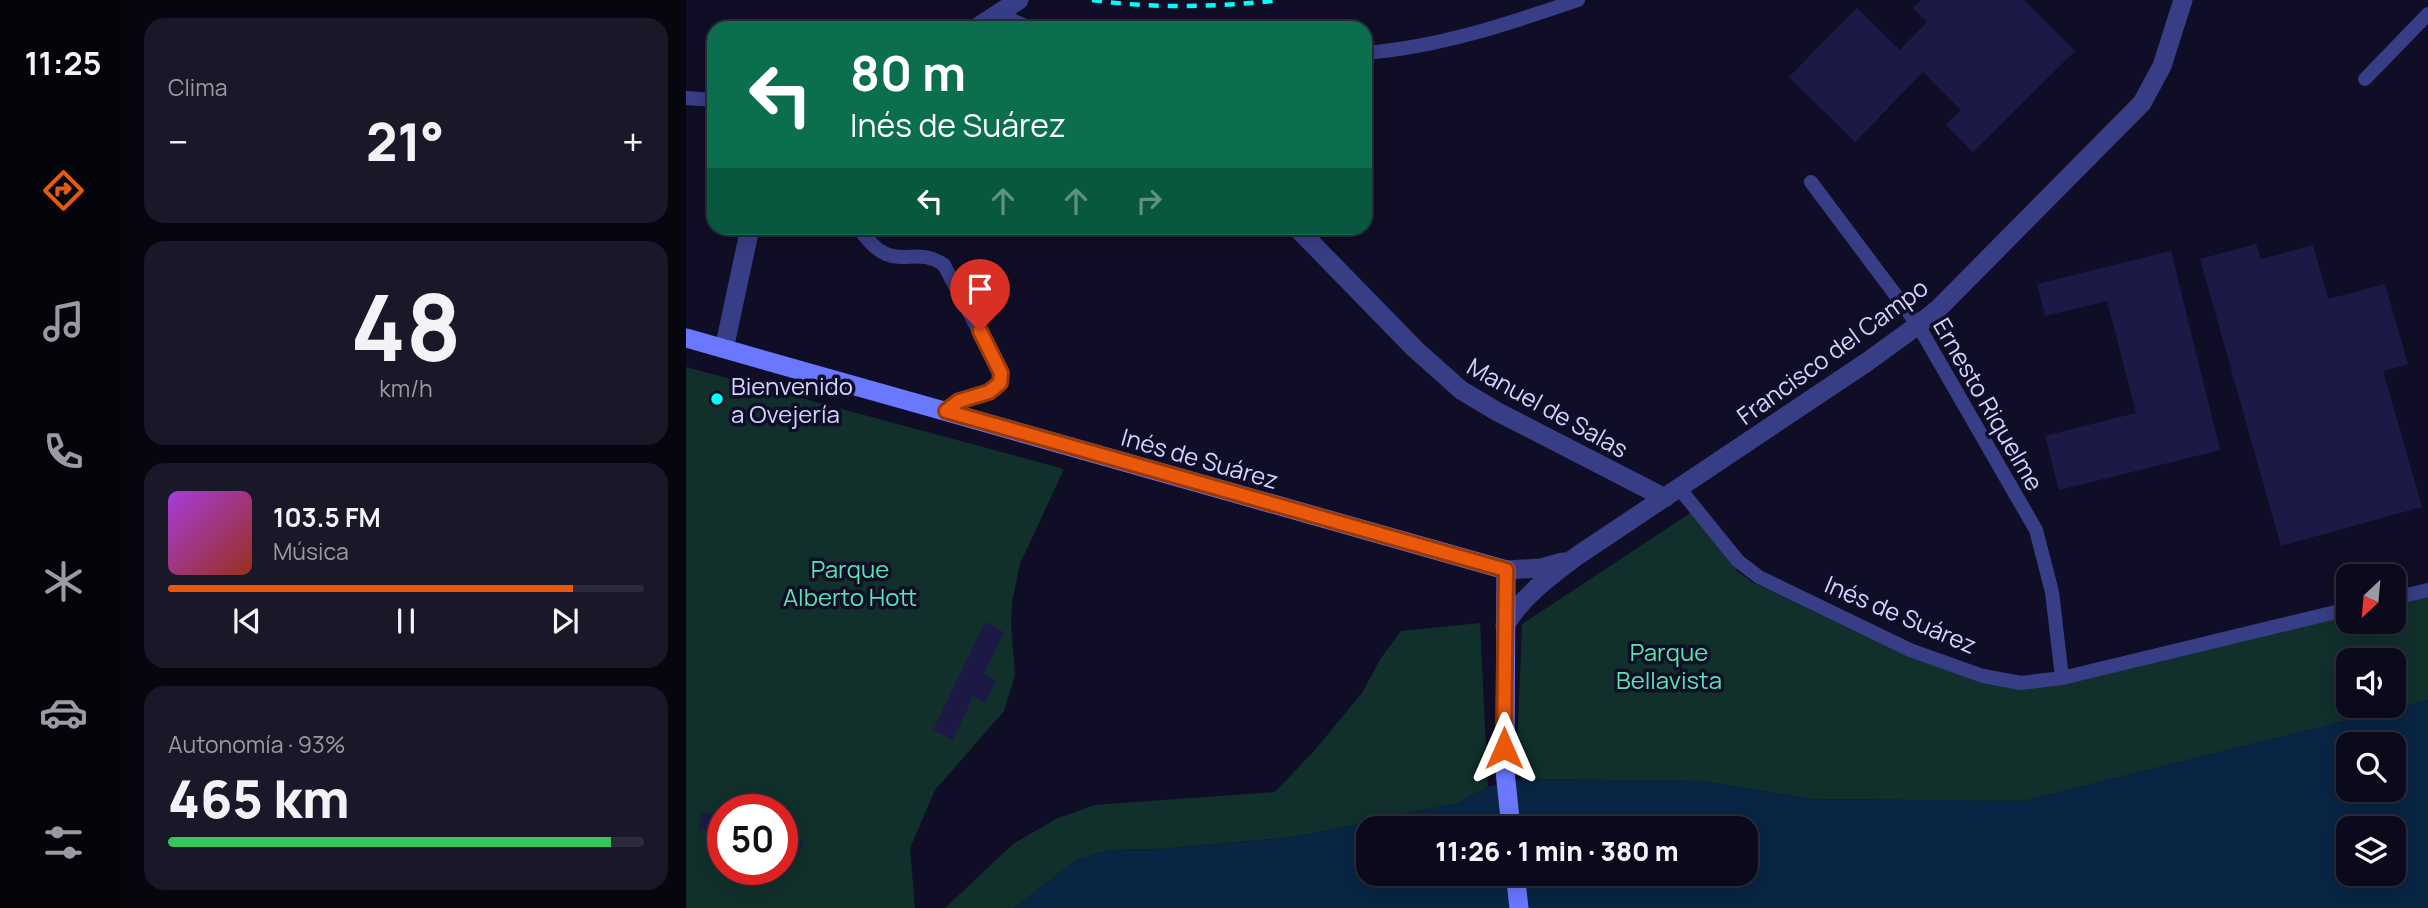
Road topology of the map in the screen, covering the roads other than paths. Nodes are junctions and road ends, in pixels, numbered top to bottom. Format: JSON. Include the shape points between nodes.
{"nodes":[{"id":1,"x":1019,"y":0,"type":"edge"},
{"id":2,"x":1578,"y":0,"type":"edge"},
{"id":3,"x":2183,"y":0,"type":"edge"},
{"id":4,"x":2428,"y":14,"type":"edge"},
{"id":5,"x":996,"y":16,"type":"junction"},
{"id":6,"x":988,"y":21,"type":"edge"},
{"id":7,"x":1008,"y":21,"type":"edge"},
{"id":8,"x":1372,"y":52,"type":"edge"},
{"id":9,"x":2365,"y":79,"type":"dead end"},
{"id":10,"x":686,"y":99,"type":"edge"},
{"id":11,"x":707,"y":100,"type":"edge"},
{"id":12,"x":1811,"y":182,"type":"dead end"},
{"id":13,"x":748,"y":235,"type":"edge"},
{"id":14,"x":864,"y":235,"type":"edge"},
{"id":15,"x":1304,"y":235,"type":"edge"},
{"id":16,"x":1918,"y":325,"type":"junction"},
{"id":17,"x":686,"y":328,"type":"edge"},
{"id":18,"x":686,"y":338,"type":"edge"},
{"id":19,"x":723,"y":344,"type":"junction"},
{"id":20,"x":946,"y":411,"type":"junction"},
{"id":21,"x":1672,"y":493,"type":"junction"},
{"id":22,"x":1577,"y":556,"type":"junction"},
{"id":23,"x":1506,"y":570,"type":"junction"},
{"id":24,"x":2428,"y":590,"type":"edge"},
{"id":25,"x":2406,"y":595,"type":"edge"},
{"id":26,"x":2336,"y":612,"type":"edge"},
{"id":27,"x":1504,"y":625,"type":"junction"},
{"id":28,"x":2062,"y":678,"type":"junction"},
{"id":29,"x":1510,"y":816,"type":"edge"},
{"id":30,"x":1516,"y":886,"type":"edge"},
{"id":31,"x":1519,"y":908,"type":"edge"}],
"edges":[{"from":1,"to":5,"type":"street"},
{"from":2,"to":8,"type":"street","via":[[1482,32]]},
{"from":3,"to":16,"type":"street","name":"Francisco del Campo","via":[[2162,66],[2142,103]]},
{"from":4,"to":9,"type":"street"},
{"from":5,"to":6,"type":"street"},
{"from":5,"to":7,"type":"street"},
{"from":10,"to":11,"type":"street"},
{"from":12,"to":16,"type":"street","name":"Ernesto Riquelme"},
{"from":13,"to":19,"type":"street"},
{"from":14,"to":20,"type":"street","via":[[886,255],[933,259],[947,269],[1001,373],[993,390],[959,401]]},
{"from":15,"to":21,"type":"street","name":"Manuel de Salas","via":[[1461,390],[1496,411]]},
{"from":16,"to":21,"type":"street","name":"Francisco del Campo"},
{"from":16,"to":28,"type":"street","name":"Ernesto Riquelme","via":[[2036,530],[2052,592]]},
{"from":17,"to":19,"type":"main road","name":"Inés de Suárez"},
{"from":18,"to":19,"type":"main road","name":"Inés de Suárez"},
{"from":19,"to":20,"type":"main road","name":"Inés de Suárez"},
{"from":20,"to":23,"type":"main road","name":"Inés de Suárez"},
{"from":21,"to":22,"type":"street","name":"Francisco del Campo"},
{"from":21,"to":28,"type":"street","name":"Inés de Suárez","via":[[1759,577],[1910,650],[1983,676],[2021,682]]},
{"from":22,"to":23,"type":"street","name":"Inés de Suárez","via":[[1541,568]]},
{"from":22,"to":27,"type":"street","name":"Francisco del Campo","via":[[1535,589]]},
{"from":23,"to":27,"type":"main road"},
{"from":24,"to":25,"type":"street"},
{"from":26,"to":28,"type":"street","name":"Inés de Suárez"},
{"from":27,"to":29,"type":"main road"},
{"from":30,"to":31,"type":"main road"}]}
